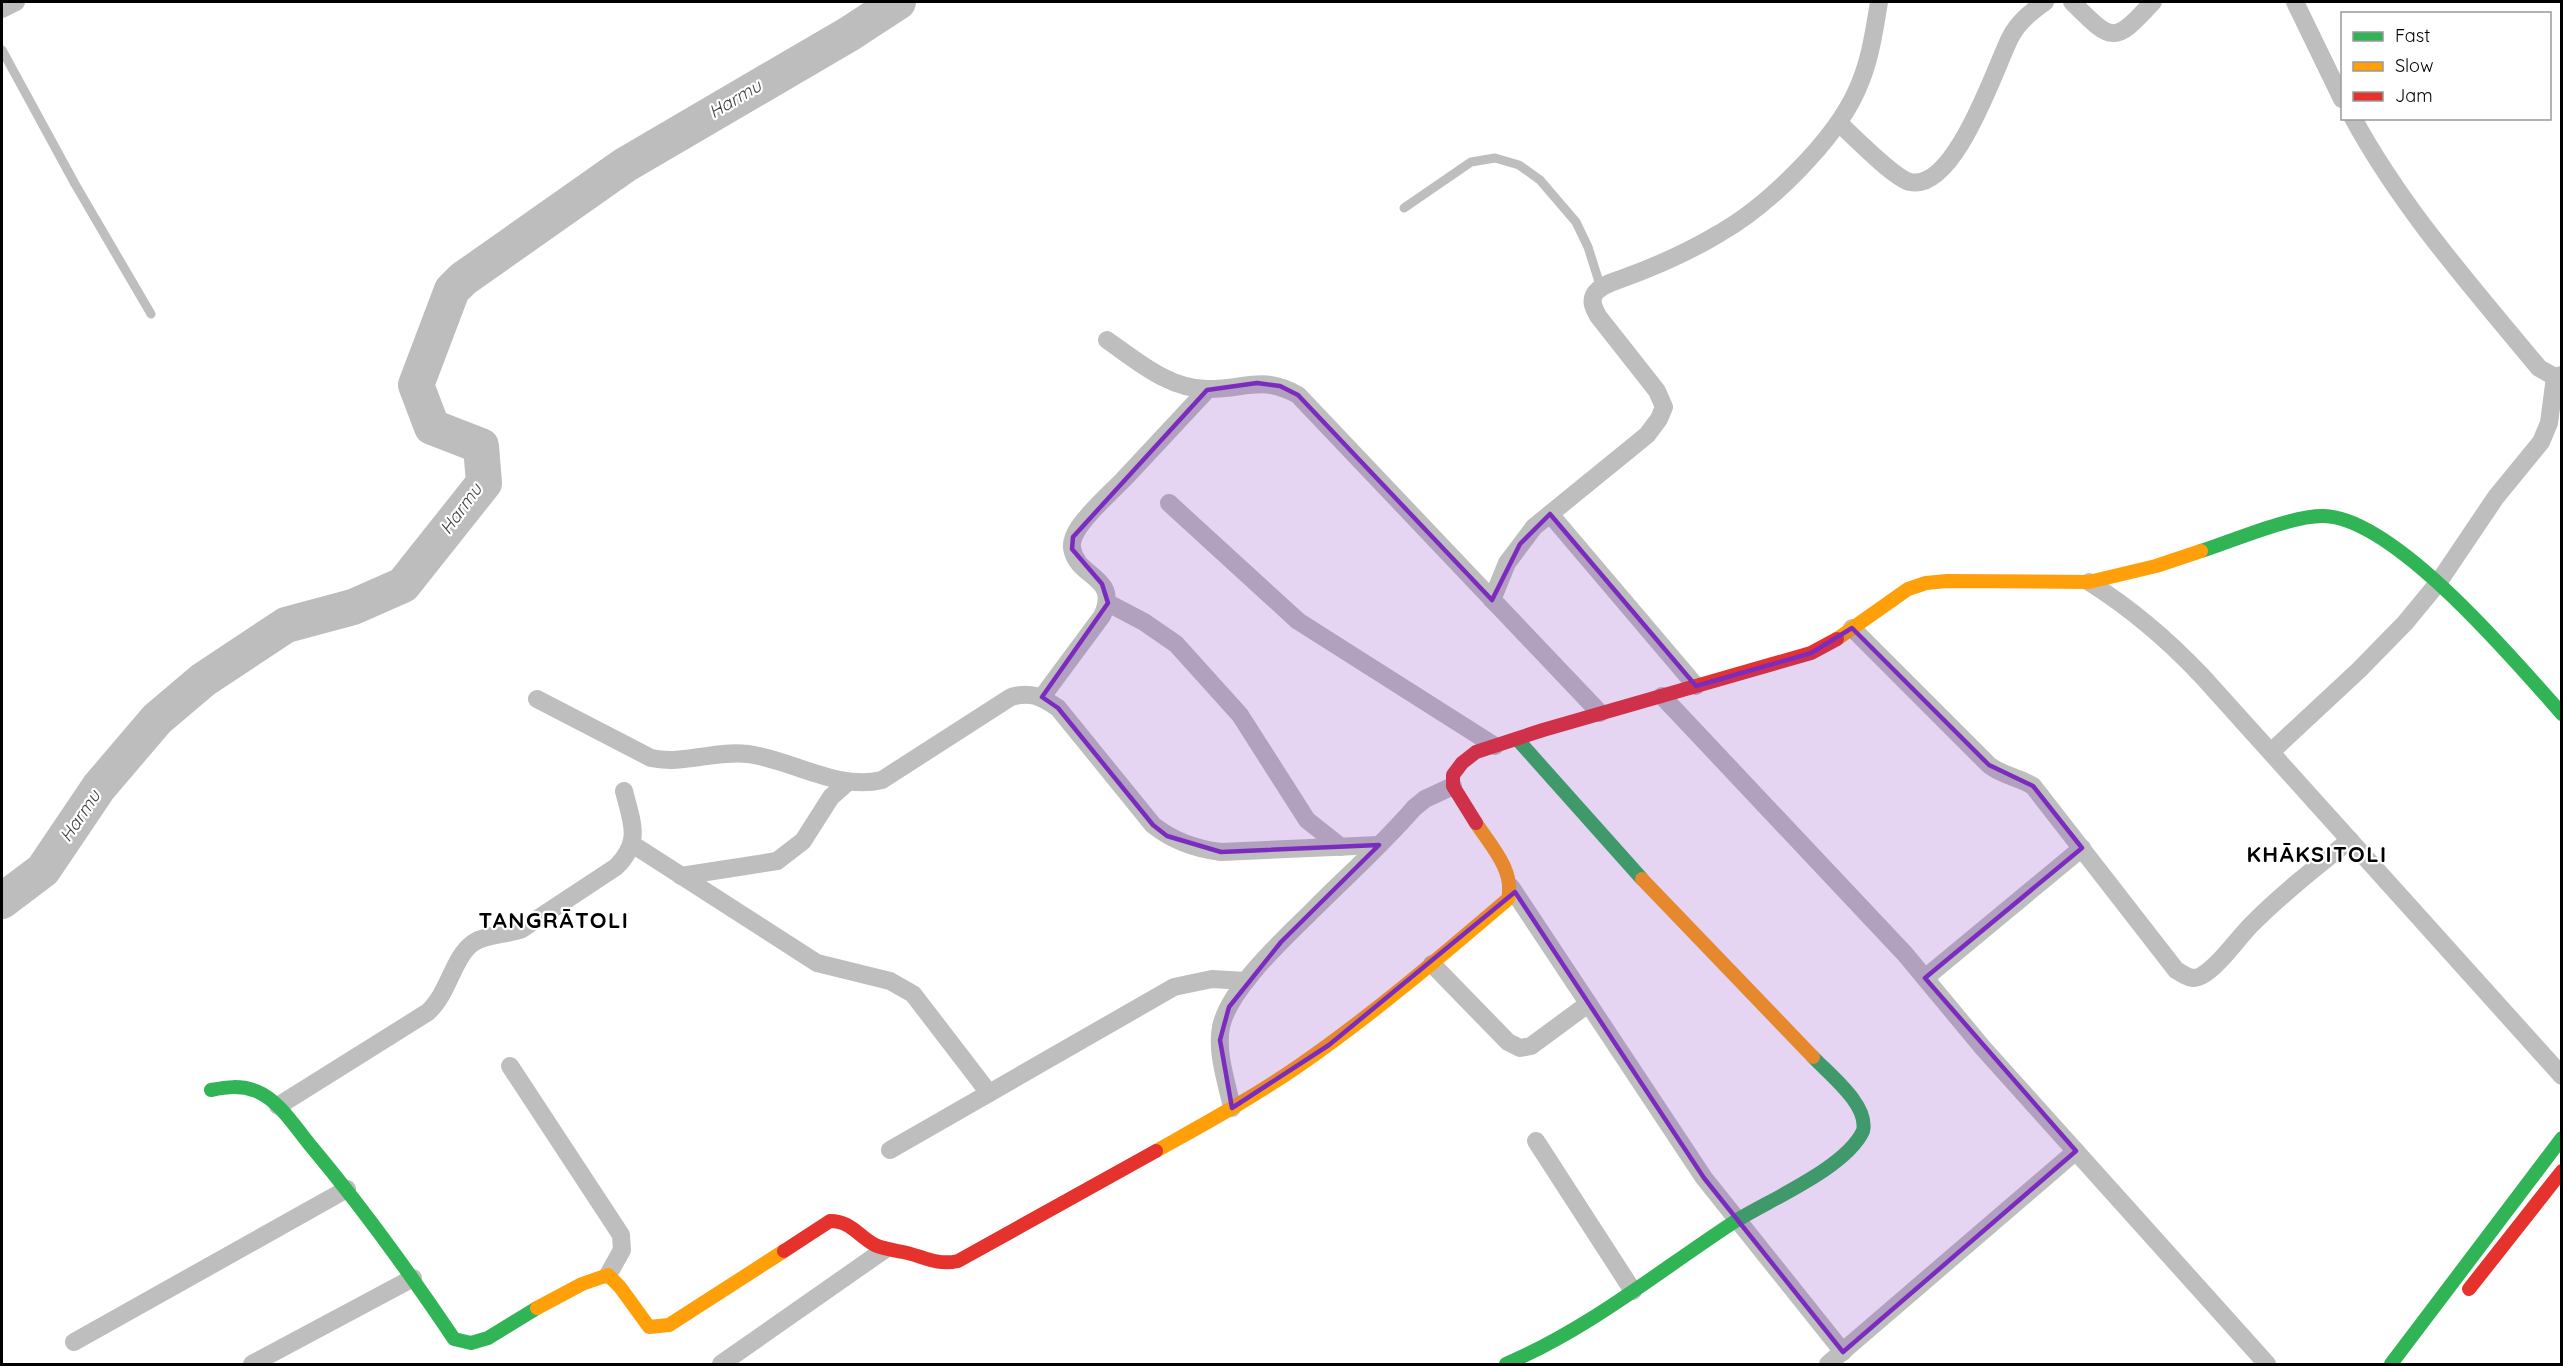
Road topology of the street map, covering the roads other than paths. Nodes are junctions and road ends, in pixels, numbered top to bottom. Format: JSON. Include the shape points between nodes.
{"nodes":[{"id":1,"x":16,"y":2,"type":"edge"},
{"id":2,"x":1879,"y":2,"type":"edge"},
{"id":3,"x":2045,"y":2,"type":"edge"},
{"id":4,"x":2072,"y":2,"type":"edge"},
{"id":5,"x":2153,"y":2,"type":"edge"},
{"id":6,"x":2295,"y":2,"type":"edge"},
{"id":7,"x":2,"y":9,"type":"edge"},
{"id":8,"x":2,"y":50,"type":"edge"},
{"id":9,"x":2341,"y":95,"type":"edge"},
{"id":10,"x":2354,"y":120,"type":"edge"},
{"id":11,"x":1839,"y":123,"type":"junction"},
{"id":12,"x":1404,"y":208,"type":"dead end"},
{"id":13,"x":1601,"y":288,"type":"junction"},
{"id":14,"x":151,"y":314,"type":"dead end"},
{"id":15,"x":1107,"y":340,"type":"dead end"},
{"id":16,"x":2558,"y":376,"type":"edge"},
{"id":17,"x":1208,"y":390,"type":"junction"},
{"id":18,"x":1168,"y":503,"type":"dead end"},
{"id":19,"x":1550,"y":514,"type":"junction"},
{"id":20,"x":2090,"y":582,"type":"junction"},
{"id":21,"x":2438,"y":583,"type":"junction"},
{"id":22,"x":1492,"y":600,"type":"junction"},
{"id":23,"x":1108,"y":603,"type":"junction"},
{"id":24,"x":1852,"y":628,"type":"junction"},
{"id":25,"x":1696,"y":686,"type":"junction"},
{"id":26,"x":1662,"y":696,"type":"junction"},
{"id":27,"x":1042,"y":697,"type":"junction"},
{"id":28,"x":537,"y":699,"type":"dead end"},
{"id":29,"x":1600,"y":713,"type":"junction"},
{"id":30,"x":2562,"y":714,"type":"edge"},
{"id":31,"x":1517,"y":739,"type":"junction"},
{"id":32,"x":1495,"y":746,"type":"junction"},
{"id":33,"x":2271,"y":752,"type":"junction"},
{"id":34,"x":848,"y":782,"type":"junction"},
{"id":35,"x":1453,"y":786,"type":"junction"},
{"id":36,"x":624,"y":791,"type":"dead end"},
{"id":37,"x":2350,"y":840,"type":"junction"},
{"id":38,"x":632,"y":844,"type":"junction"},
{"id":39,"x":1379,"y":845,"type":"junction"},
{"id":40,"x":1341,"y":847,"type":"junction"},
{"id":41,"x":2082,"y":848,"type":"junction"},
{"id":42,"x":681,"y":876,"type":"junction"},
{"id":43,"x":1511,"y":887,"type":"junction"},
{"id":44,"x":1432,"y":964,"type":"junction"},
{"id":45,"x":1925,"y":978,"type":"junction"},
{"id":46,"x":1246,"y":981,"type":"junction"},
{"id":47,"x":1588,"y":1004,"type":"junction"},
{"id":48,"x":510,"y":1066,"type":"dead end"},
{"id":49,"x":2562,"y":1076,"type":"edge"},
{"id":50,"x":211,"y":1090,"type":"dead end"},
{"id":51,"x":989,"y":1093,"type":"junction"},
{"id":52,"x":278,"y":1106,"type":"junction"},
{"id":53,"x":1232,"y":1108,"type":"junction"},
{"id":54,"x":2562,"y":1138,"type":"edge"},
{"id":55,"x":1536,"y":1141,"type":"dead end"},
{"id":56,"x":890,"y":1150,"type":"dead end"},
{"id":57,"x":2076,"y":1151,"type":"junction"},
{"id":58,"x":2562,"y":1172,"type":"edge"},
{"id":59,"x":347,"y":1189,"type":"junction"},
{"id":60,"x":1736,"y":1221,"type":"junction"},
{"id":61,"x":884,"y":1250,"type":"junction"},
{"id":62,"x":608,"y":1275,"type":"junction"},
{"id":63,"x":413,"y":1278,"type":"junction"},
{"id":64,"x":1633,"y":1291,"type":"junction"},
{"id":65,"x":2463,"y":1299,"type":"dead end"},
{"id":66,"x":74,"y":1342,"type":"dead end"},
{"id":67,"x":1842,"y":1352,"type":"junction"},
{"id":68,"x":721,"y":1364,"type":"edge"},
{"id":69,"x":252,"y":1365,"type":"edge"},
{"id":70,"x":1506,"y":1365,"type":"edge"},
{"id":71,"x":1828,"y":1365,"type":"edge"},
{"id":72,"x":2267,"y":1365,"type":"edge"},
{"id":73,"x":2391,"y":1365,"type":"edge"}],
"edges":[{"from":1,"to":7,"type":"street"},
{"from":2,"to":11,"type":"street","via":[[1868,63]]},
{"from":3,"to":11,"type":"street","via":[[2024,18],[2011,36],[1968,131],[1935,174],[1923,181],[1910,182],[1898,176]]},
{"from":4,"to":5,"type":"street","via":[[2103,31],[2115,34],[2128,28]]},
{"from":6,"to":9,"type":"street"},
{"from":8,"to":14,"type":"lane"},
{"from":10,"to":16,"type":"street","via":[[2409,207],[2539,368]]},
{"from":11,"to":13,"type":"street","via":[[1766,201],[1724,232],[1675,259]]},
{"from":12,"to":13,"type":"lane","via":[[1471,162],[1495,158],[1519,165],[1540,180],[1576,222]]},
{"from":13,"to":19,"type":"street","via":[[1592,305],[1657,391],[1664,408],[1647,435]]},
{"from":15,"to":17,"type":"street","via":[[1155,374]]},
{"from":16,"to":21,"type":"street","via":[[2550,423],[2541,442],[2496,497]]},
{"from":17,"to":22,"type":"street","via":[[1257,383],[1280,386],[1298,395]]},
{"from":17,"to":23,"type":"street","via":[[1073,537],[1072,549],[1107,593]]},
{"from":18,"to":32,"type":"street","via":[[1298,621]]},
{"from":19,"to":22,"type":"street","via":[[1534,527],[1507,563]]},
{"from":19,"to":25,"type":"street"},
{"from":20,"to":21,"type":"street","via":[[2156,566],[2294,521],[2324,516],[2351,523],[2386,542]]},
{"from":20,"to":24,"type":"street","via":[[1926,583],[1908,589]]},
{"from":20,"to":33,"type":"street","via":[[2163,636]]},
{"from":21,"to":30,"type":"street","via":[[2482,624]]},
{"from":21,"to":33,"type":"street","via":[[2359,670]]},
{"from":22,"to":29,"type":"street"},
{"from":23,"to":27,"type":"street"},
{"from":23,"to":40,"type":"street","via":[[1176,644],[1240,715],[1307,820]]},
{"from":24,"to":25,"type":"street","via":[[1811,653]]},
{"from":24,"to":41,"type":"street","via":[[1989,765],[2005,776],[2033,786]]},
{"from":25,"to":26,"type":"street"},
{"from":26,"to":29,"type":"street"},
{"from":26,"to":45,"type":"street"},
{"from":27,"to":34,"type":"street","via":[[1025,693],[1011,697],[882,780],[866,784]]},
{"from":27,"to":40,"type":"street","via":[[1058,708],[1153,825],[1167,836],[1200,849],[1221,852]]},
{"from":28,"to":34,"type":"street","via":[[651,758],[664,761],[748,754]]},
{"from":29,"to":31,"type":"street"},
{"from":31,"to":32,"type":"street"},
{"from":31,"to":60,"type":"street","via":[[1614,849],[1865,1116],[1865,1128],[1858,1140],[1839,1158]]},
{"from":32,"to":35,"type":"street","via":[[1476,752],[1462,763],[1453,774]]},
{"from":33,"to":37,"type":"street"},
{"from":34,"to":42,"type":"street","via":[[831,797],[803,841],[777,861]]},
{"from":35,"to":39,"type":"street","via":[[1425,799]]},
{"from":35,"to":43,"type":"street","via":[[1508,873]]},
{"from":36,"to":38,"type":"street","via":[[633,826]]},
{"from":37,"to":41,"type":"street","via":[[2276,901],[2198,978],[2187,978],[2176,970]]},
{"from":37,"to":49,"type":"street"},
{"from":38,"to":42,"type":"street"},
{"from":38,"to":52,"type":"street","via":[[616,867],[522,929],[483,938],[471,945],[461,956],[440,1001],[428,1012]]},
{"from":39,"to":40,"type":"street"},
{"from":39,"to":46,"type":"street"},
{"from":41,"to":45,"type":"street"},
{"from":42,"to":51,"type":"street","via":[[818,963],[905,988]]},
{"from":43,"to":44,"type":"street","via":[[1508,899],[1497,910]]},
{"from":43,"to":47,"type":"street"},
{"from":44,"to":47,"type":"street","via":[[1508,1042],[1520,1048],[1531,1046]]},
{"from":44,"to":53,"type":"street","via":[[1329,1045]]},
{"from":45,"to":57,"type":"street"},
{"from":46,"to":51,"type":"street","via":[[1212,979],[1174,987]]},
{"from":46,"to":53,"type":"street","via":[[1221,1025]]},
{"from":47,"to":60,"type":"street"},
{"from":48,"to":62,"type":"street","via":[[621,1235],[622,1250]]},
{"from":50,"to":52,"type":"street","via":[[235,1086],[257,1091]]},
{"from":51,"to":56,"type":"street"},
{"from":52,"to":59,"type":"street"},
{"from":53,"to":61,"type":"street","via":[[957,1261],[931,1263],[904,1252]]},
{"from":54,"to":73,"type":"street"},
{"from":55,"to":64,"type":"street"},
{"from":57,"to":67,"type":"street"},
{"from":57,"to":72,"type":"street"},
{"from":58,"to":65,"type":"street"},
{"from":59,"to":63,"type":"street"},
{"from":59,"to":66,"type":"street"},
{"from":60,"to":64,"type":"street"},
{"from":60,"to":67,"type":"street"},
{"from":61,"to":62,"type":"street","via":[[851,1224],[830,1221],[669,1326],[658,1328],[649,1327],[639,1318],[619,1284]]},
{"from":61,"to":68,"type":"street"},
{"from":62,"to":63,"type":"street","via":[[598,1276],[488,1338],[471,1343],[454,1340]]},
{"from":63,"to":69,"type":"street"},
{"from":64,"to":70,"type":"street","via":[[1550,1347]]},
{"from":67,"to":71,"type":"street"}]}
